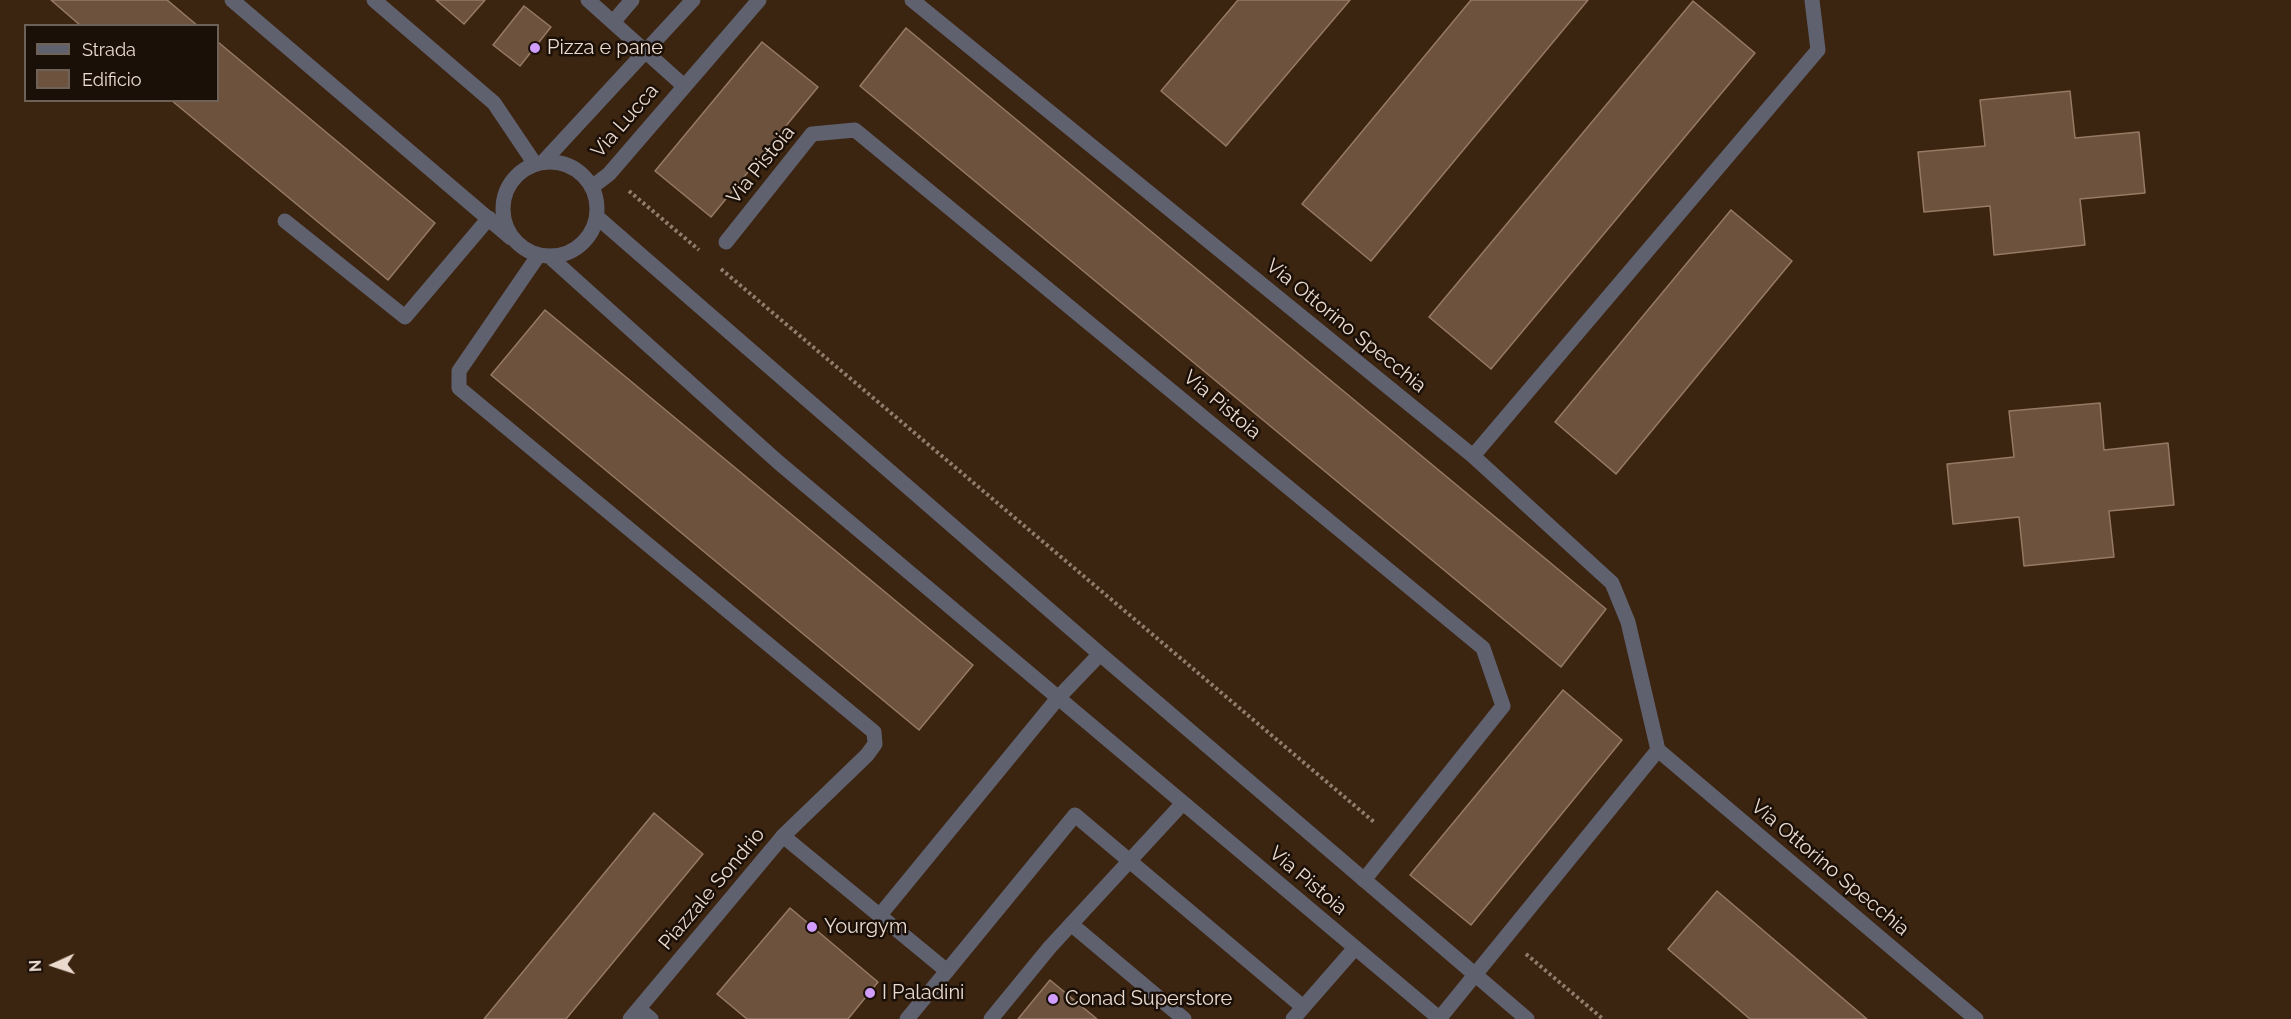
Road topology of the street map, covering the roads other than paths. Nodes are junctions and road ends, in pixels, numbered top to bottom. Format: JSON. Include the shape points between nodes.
{"nodes":[{"id":1,"x":232,"y":0,"type":"edge"},
{"id":2,"x":374,"y":0,"type":"edge"},
{"id":3,"x":588,"y":0,"type":"edge"},
{"id":4,"x":632,"y":0,"type":"edge"},
{"id":5,"x":693,"y":0,"type":"edge"},
{"id":6,"x":759,"y":0,"type":"edge"},
{"id":7,"x":912,"y":0,"type":"edge"},
{"id":8,"x":1812,"y":0,"type":"edge"},
{"id":9,"x":614,"y":21,"type":"junction"},
{"id":10,"x":647,"y":51,"type":"junction"},
{"id":11,"x":684,"y":86,"type":"junction"},
{"id":12,"x":539,"y":163,"type":"junction"},
{"id":13,"x":592,"y":187,"type":"junction"},
{"id":14,"x":597,"y":217,"type":"junction"},
{"id":15,"x":489,"y":218,"type":"junction"},
{"id":16,"x":285,"y":221,"type":"dead end"},
{"id":17,"x":511,"y":237,"type":"junction"},
{"id":18,"x":726,"y":242,"type":"dead end"},
{"id":19,"x":544,"y":257,"type":"junction"},
{"id":20,"x":1473,"y":456,"type":"junction"},
{"id":21,"x":1100,"y":654,"type":"junction"},
{"id":22,"x":1058,"y":698,"type":"junction"},
{"id":23,"x":1658,"y":750,"type":"junction"},
{"id":24,"x":1183,"y":803,"type":"junction"},
{"id":25,"x":783,"y":836,"type":"junction"},
{"id":26,"x":1129,"y":860,"type":"junction"},
{"id":27,"x":1364,"y":880,"type":"junction"},
{"id":28,"x":880,"y":915,"type":"junction"},
{"id":29,"x":1071,"y":924,"type":"junction"},
{"id":30,"x":1355,"y":948,"type":"junction"},
{"id":31,"x":947,"y":971,"type":"junction"},
{"id":32,"x":1476,"y":976,"type":"junction"},
{"id":33,"x":1298,"y":1013,"type":"edge"},
{"id":34,"x":634,"y":1014,"type":"edge"},
{"id":35,"x":651,"y":1019,"type":"edge"},
{"id":36,"x":907,"y":1019,"type":"edge"},
{"id":37,"x":991,"y":1019,"type":"edge"},
{"id":38,"x":1184,"y":1019,"type":"edge"},
{"id":39,"x":1440,"y":1019,"type":"edge"},
{"id":40,"x":1527,"y":1019,"type":"edge"},
{"id":41,"x":1976,"y":1019,"type":"edge"}],
"edges":[{"from":1,"to":15,"type":"street"},
{"from":2,"to":12,"type":"street","via":[[494,103]]},
{"from":3,"to":9,"type":"street"},
{"from":4,"to":9,"type":"street"},
{"from":5,"to":10,"type":"street","name":"Via Lucca"},
{"from":6,"to":11,"type":"street","name":"Via Lucca"},
{"from":7,"to":20,"type":"street","name":"Via Ottorino Specchia"},
{"from":8,"to":20,"type":"street","via":[[1818,50]]},
{"from":9,"to":10,"type":"street"},
{"from":10,"to":11,"type":"street"},
{"from":10,"to":12,"type":"street","name":"Via Lucca"},
{"from":11,"to":13,"type":"street","name":"Via Lucca","via":[[609,174]]},
{"from":12,"to":13,"type":"street","via":[[562,163],[579,172]]},
{"from":12,"to":17,"type":"street","via":[[516,176],[504,195],[502,217]]},
{"from":13,"to":14,"type":"street"},
{"from":14,"to":19,"type":"street","via":[[588,237],[572,252]]},
{"from":14,"to":21,"type":"street","name":"Via Pistoia"},
{"from":15,"to":16,"type":"street","via":[[405,317]]},
{"from":15,"to":17,"type":"street"},
{"from":17,"to":19,"type":"street"},
{"from":18,"to":27,"type":"street","name":"Via Pistoia","via":[[812,134],[855,130],[1483,648],[1503,706]]},
{"from":19,"to":22,"type":"street","name":"Via Pistoia","via":[[778,462]]},
{"from":19,"to":25,"type":"street","via":[[459,372],[459,388],[874,732],[875,744],[867,754]]},
{"from":20,"to":23,"type":"street","name":"Via Ottorino Specchia","via":[[1612,583],[1628,622]]},
{"from":21,"to":22,"type":"street"},
{"from":21,"to":27,"type":"street","name":"Via Pistoia"},
{"from":22,"to":24,"type":"street","name":"Via Pistoia"},
{"from":22,"to":28,"type":"street"},
{"from":23,"to":32,"type":"street"},
{"from":23,"to":41,"type":"street","name":"Via Ottorino Specchia"},
{"from":24,"to":26,"type":"street"},
{"from":24,"to":30,"type":"street","name":"Via Pistoia"},
{"from":25,"to":28,"type":"street","name":"Piazzale Sondrio"},
{"from":25,"to":34,"type":"street","name":"Piazzale Sondrio"},
{"from":26,"to":29,"type":"street"},
{"from":26,"to":31,"type":"street","via":[[1075,815]]},
{"from":26,"to":33,"type":"street"},
{"from":27,"to":32,"type":"street","name":"Via Pistoia"},
{"from":28,"to":31,"type":"street","name":"Piazzale Sondrio"},
{"from":29,"to":37,"type":"street"},
{"from":29,"to":38,"type":"street"},
{"from":30,"to":33,"type":"street"},
{"from":30,"to":39,"type":"street","name":"Via Pistoia"},
{"from":31,"to":36,"type":"street"},
{"from":32,"to":39,"type":"street"},
{"from":32,"to":40,"type":"street","name":"Via Pistoia"},
{"from":34,"to":35,"type":"street","name":"Piazzale Sondrio"}]}
